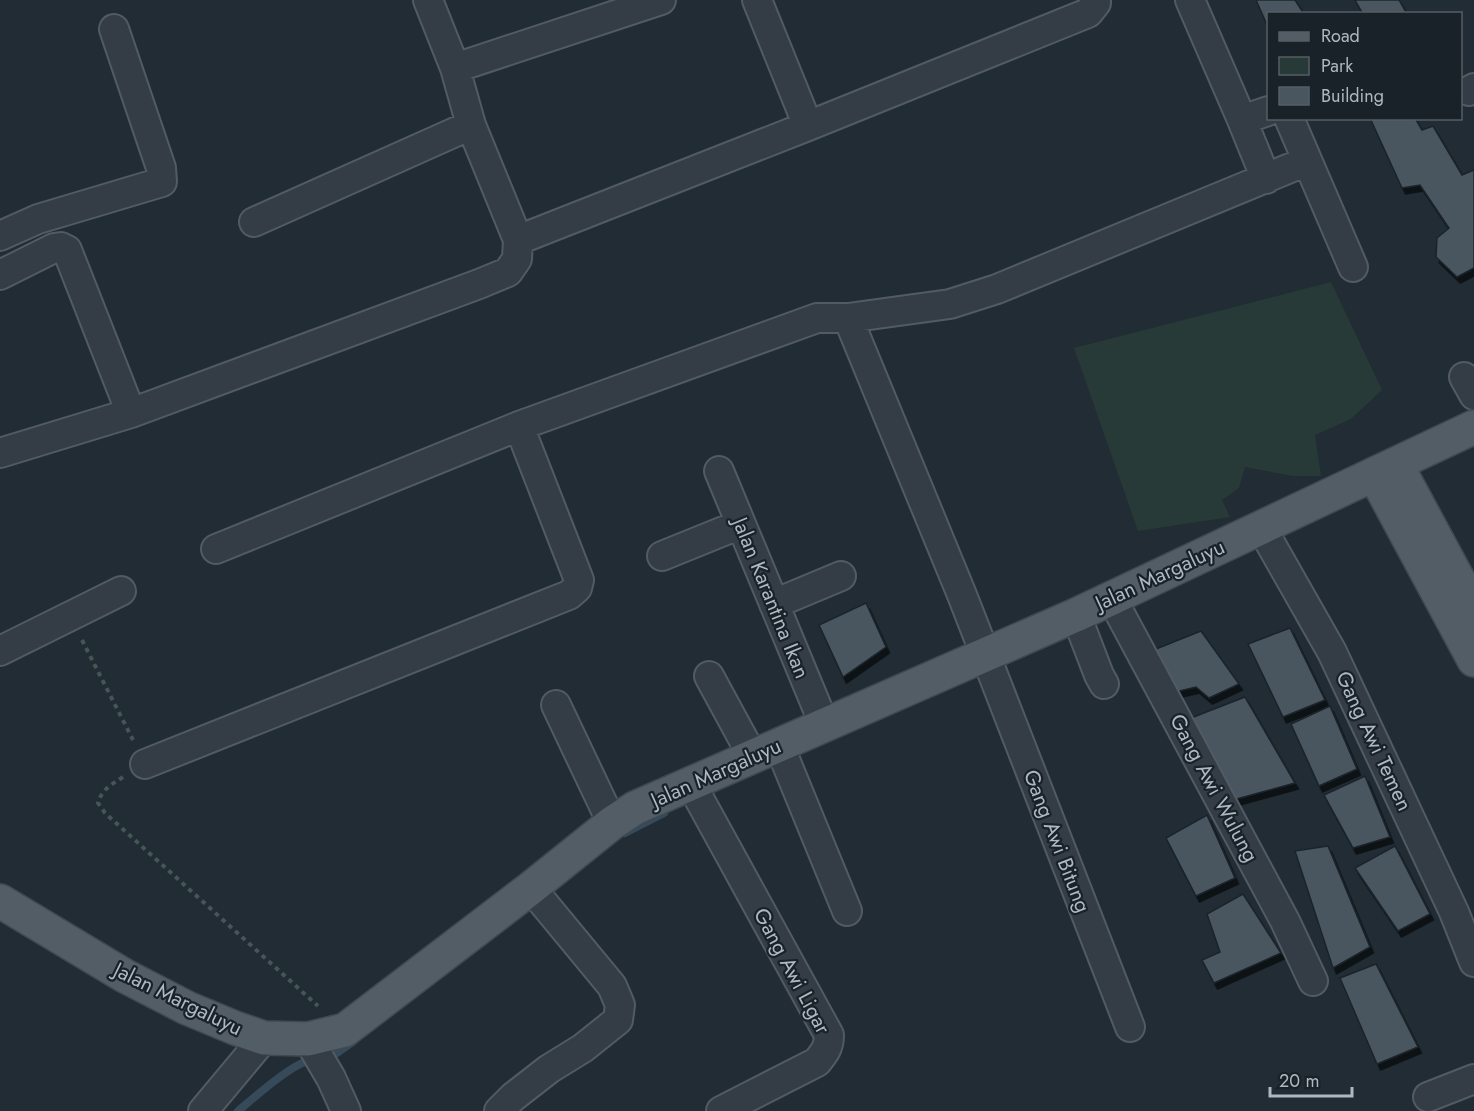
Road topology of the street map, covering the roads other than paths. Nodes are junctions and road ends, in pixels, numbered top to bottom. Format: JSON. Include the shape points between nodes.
{"nodes":[{"id":1,"x":428,"y":0,"type":"edge"},
{"id":2,"x":661,"y":0,"type":"edge"},
{"id":3,"x":757,"y":0,"type":"edge"},
{"id":4,"x":1096,"y":0,"type":"edge"},
{"id":5,"x":1190,"y":0,"type":"edge"},
{"id":6,"x":114,"y":29,"type":"dead end"},
{"id":7,"x":455,"y":68,"type":"junction"},
{"id":8,"x":1267,"y":112,"type":"edge"},
{"id":9,"x":1242,"y":120,"type":"junction"},
{"id":10,"x":1290,"y":120,"type":"edge"},
{"id":11,"x":471,"y":125,"type":"junction"},
{"id":12,"x":808,"y":126,"type":"junction"},
{"id":13,"x":1306,"y":161,"type":"junction"},
{"id":14,"x":1266,"y":179,"type":"junction"},
{"id":15,"x":254,"y":222,"type":"dead end"},
{"id":16,"x":0,"y":236,"type":"edge"},
{"id":17,"x":518,"y":240,"type":"junction"},
{"id":18,"x":1353,"y":267,"type":"dead end"},
{"id":19,"x":0,"y":275,"type":"edge"},
{"id":20,"x":848,"y":318,"type":"junction"},
{"id":21,"x":131,"y":413,"type":"junction"},
{"id":22,"x":519,"y":426,"type":"junction"},
{"id":23,"x":1474,"y":427,"type":"edge"},
{"id":24,"x":0,"y":453,"type":"edge"},
{"id":25,"x":1385,"y":469,"type":"junction"},
{"id":26,"x":719,"y":471,"type":"dead end"},
{"id":27,"x":741,"y":524,"type":"junction"},
{"id":28,"x":1261,"y":527,"type":"junction"},
{"id":29,"x":216,"y":549,"type":"dead end"},
{"id":30,"x":662,"y":556,"type":"dead end"},
{"id":31,"x":841,"y":576,"type":"dead end"},
{"id":32,"x":121,"y":591,"type":"dead end"},
{"id":33,"x":1111,"y":597,"type":"junction"},
{"id":34,"x":774,"y":604,"type":"junction"},
{"id":35,"x":1474,"y":609,"type":"edge"},
{"id":36,"x":1076,"y":615,"type":"junction"},
{"id":37,"x":0,"y":651,"type":"edge"},
{"id":38,"x":984,"y":654,"type":"junction"},
{"id":39,"x":1474,"y":660,"type":"edge"},
{"id":40,"x":709,"y":676,"type":"dead end"},
{"id":41,"x":1104,"y":684,"type":"dead end"},
{"id":42,"x":556,"y":705,"type":"dead end"},
{"id":43,"x":824,"y":724,"type":"junction"},
{"id":44,"x":766,"y":751,"type":"junction"},
{"id":45,"x":145,"y":764,"type":"road end"},
{"id":46,"x":692,"y":784,"type":"junction"},
{"id":47,"x":612,"y":823,"type":"junction"},
{"id":48,"x":531,"y":888,"type":"junction"},
{"id":49,"x":0,"y":902,"type":"edge"},
{"id":50,"x":846,"y":912,"type":"dead end"},
{"id":51,"x":1474,"y":962,"type":"edge"},
{"id":52,"x":1313,"y":981,"type":"dead end"},
{"id":53,"x":1130,"y":1027,"type":"dead end"},
{"id":54,"x":264,"y":1038,"type":"junction"},
{"id":55,"x":308,"y":1040,"type":"junction"},
{"id":56,"x":1474,"y":1079,"type":"edge"},
{"id":57,"x":1428,"y":1097,"type":"dead end"},
{"id":58,"x":203,"y":1111,"type":"edge"},
{"id":59,"x":346,"y":1111,"type":"edge"},
{"id":60,"x":499,"y":1111,"type":"edge"},
{"id":61,"x":721,"y":1111,"type":"edge"}],
"edges":[{"from":1,"to":7,"type":"street"},
{"from":2,"to":7,"type":"street"},
{"from":3,"to":12,"type":"street"},
{"from":4,"to":12,"type":"street","via":[[1088,13]]},
{"from":5,"to":9,"type":"street"},
{"from":6,"to":16,"type":"street","via":[[161,168],[162,182],[45,217]]},
{"from":7,"to":11,"type":"street"},
{"from":8,"to":9,"type":"street"},
{"from":9,"to":14,"type":"street"},
{"from":10,"to":13,"type":"street"},
{"from":11,"to":15,"type":"street"},
{"from":11,"to":17,"type":"street"},
{"from":12,"to":17,"type":"street"},
{"from":13,"to":14,"type":"street"},
{"from":13,"to":18,"type":"street"},
{"from":14,"to":20,"type":"street","via":[[997,289],[950,304]]},
{"from":17,"to":21,"type":"street","via":[[517,259],[508,272]]},
{"from":19,"to":21,"type":"street","via":[[54,248],[67,250]]},
{"from":20,"to":22,"type":"street","via":[[818,318]]},
{"from":20,"to":38,"type":"street","name":"Gang Awi Bitung"},
{"from":21,"to":24,"type":"street"},
{"from":22,"to":29,"type":"street"},
{"from":22,"to":45,"type":"street","via":[[579,580],[577,588],[569,595]]},
{"from":23,"to":25,"type":"main road","name":"Jalan Margaluyu"},
{"from":25,"to":28,"type":"main road","name":"Jalan Margaluyu"},
{"from":25,"to":35,"type":"main road"},
{"from":25,"to":39,"type":"main road"},
{"from":26,"to":27,"type":"street","name":"Jalan Karantina Ikan"},
{"from":27,"to":30,"type":"street"},
{"from":27,"to":34,"type":"street","name":"Jalan Karantina Ikan"},
{"from":28,"to":33,"type":"main road","name":"Jalan Margaluyu"},
{"from":28,"to":51,"type":"street","name":"Gang Awi Temen","via":[[1332,652]]},
{"from":31,"to":34,"type":"street"},
{"from":32,"to":37,"type":"street"},
{"from":33,"to":36,"type":"main road","name":"Jalan Margaluyu"},
{"from":33,"to":52,"type":"street","name":"Gang Awi Wulung"},
{"from":34,"to":43,"type":"street","name":"Jalan Karantina Ikan"},
{"from":36,"to":38,"type":"main road","name":"Jalan Margaluyu"},
{"from":36,"to":41,"type":"street"},
{"from":38,"to":43,"type":"main road","name":"Jalan Margaluyu"},
{"from":38,"to":53,"type":"street","name":"Gang Awi Bitung"},
{"from":40,"to":44,"type":"street"},
{"from":42,"to":47,"type":"street"},
{"from":43,"to":44,"type":"main road","name":"Jalan Margaluyu"},
{"from":44,"to":46,"type":"main road","name":"Jalan Margaluyu"},
{"from":44,"to":50,"type":"street"},
{"from":46,"to":47,"type":"main road","name":"Jalan Margaluyu","via":[[635,808]]},
{"from":46,"to":61,"type":"street","name":"Gang Awi Ligar","via":[[829,1035],[829,1044],[817,1062]]},
{"from":47,"to":48,"type":"main road","name":"Jalan Margaluyu"},
{"from":48,"to":55,"type":"main road","name":"Jalan Margaluyu","via":[[345,1030]]},
{"from":48,"to":60,"type":"street","via":[[612,986],[620,1005],[618,1020]]},
{"from":49,"to":54,"type":"main road","name":"Jalan Margaluyu","via":[[177,1003]]},
{"from":54,"to":55,"type":"main road","name":"Jalan Margaluyu"},
{"from":54,"to":58,"type":"street"},
{"from":55,"to":59,"type":"street"},
{"from":56,"to":57,"type":"street"}]}
